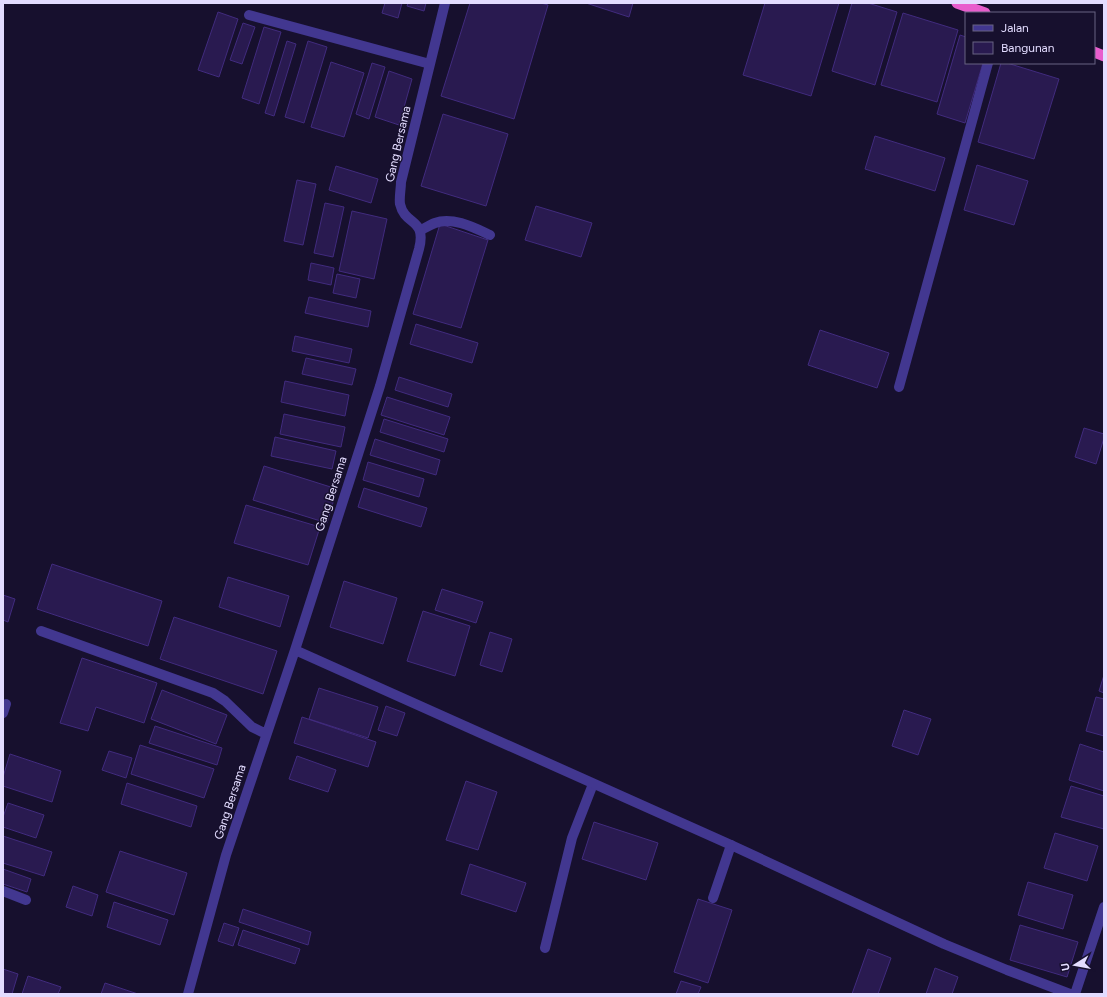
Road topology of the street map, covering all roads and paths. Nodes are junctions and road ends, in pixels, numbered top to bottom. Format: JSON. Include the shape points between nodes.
{"nodes":[{"id":1,"x":445,"y":3,"type":"edge"},
{"id":2,"x":957,"y":3,"type":"edge"},
{"id":3,"x":982,"y":12,"type":"edge"},
{"id":4,"x":249,"y":15,"type":"dead end"},
{"id":5,"x":430,"y":64,"type":"junction"},
{"id":6,"x":988,"y":64,"type":"edge"},
{"id":7,"x":421,"y":230,"type":"junction"},
{"id":8,"x":490,"y":235,"type":"dead end"},
{"id":9,"x":899,"y":387,"type":"dead end"},
{"id":10,"x":41,"y":631,"type":"dead end"},
{"id":11,"x":295,"y":650,"type":"junction"},
{"id":12,"x":266,"y":734,"type":"junction"},
{"id":13,"x":593,"y":784,"type":"junction"},
{"id":14,"x":731,"y":845,"type":"junction"},
{"id":15,"x":3,"y":891,"type":"edge"},
{"id":16,"x":713,"y":898,"type":"dead end"},
{"id":17,"x":26,"y":900,"type":"dead end"},
{"id":18,"x":1104,"y":908,"type":"edge"},
{"id":19,"x":545,"y":948,"type":"dead end"},
{"id":20,"x":188,"y":994,"type":"edge"},
{"id":21,"x":1070,"y":994,"type":"edge"},
{"id":22,"x":1075,"y":994,"type":"edge"}],
"edges":[{"from":1,"to":5,"type":"street","name":"Gang Bersama"},
{"from":2,"to":3,"type":"highway"},
{"from":4,"to":5,"type":"street"},
{"from":5,"to":7,"type":"street","name":"Gang Bersama","via":[[401,182],[400,204],[404,213]]},
{"from":6,"to":9,"type":"street"},
{"from":7,"to":8,"type":"street","via":[[436,222],[447,221],[466,224]]},
{"from":7,"to":11,"type":"street","name":"Gang Bersama","via":[[422,240],[380,386]]},
{"from":10,"to":12,"type":"street","via":[[213,693],[252,727]]},
{"from":11,"to":12,"type":"street","name":"Gang Bersama"},
{"from":11,"to":13,"type":"street"},
{"from":12,"to":20,"type":"street","name":"Gang Bersama","via":[[226,855]]},
{"from":13,"to":14,"type":"street"},
{"from":13,"to":19,"type":"street","via":[[572,838]]},
{"from":14,"to":16,"type":"street"},
{"from":14,"to":21,"type":"street","via":[[944,944]]},
{"from":15,"to":17,"type":"street"},
{"from":18,"to":22,"type":"street"}]}
